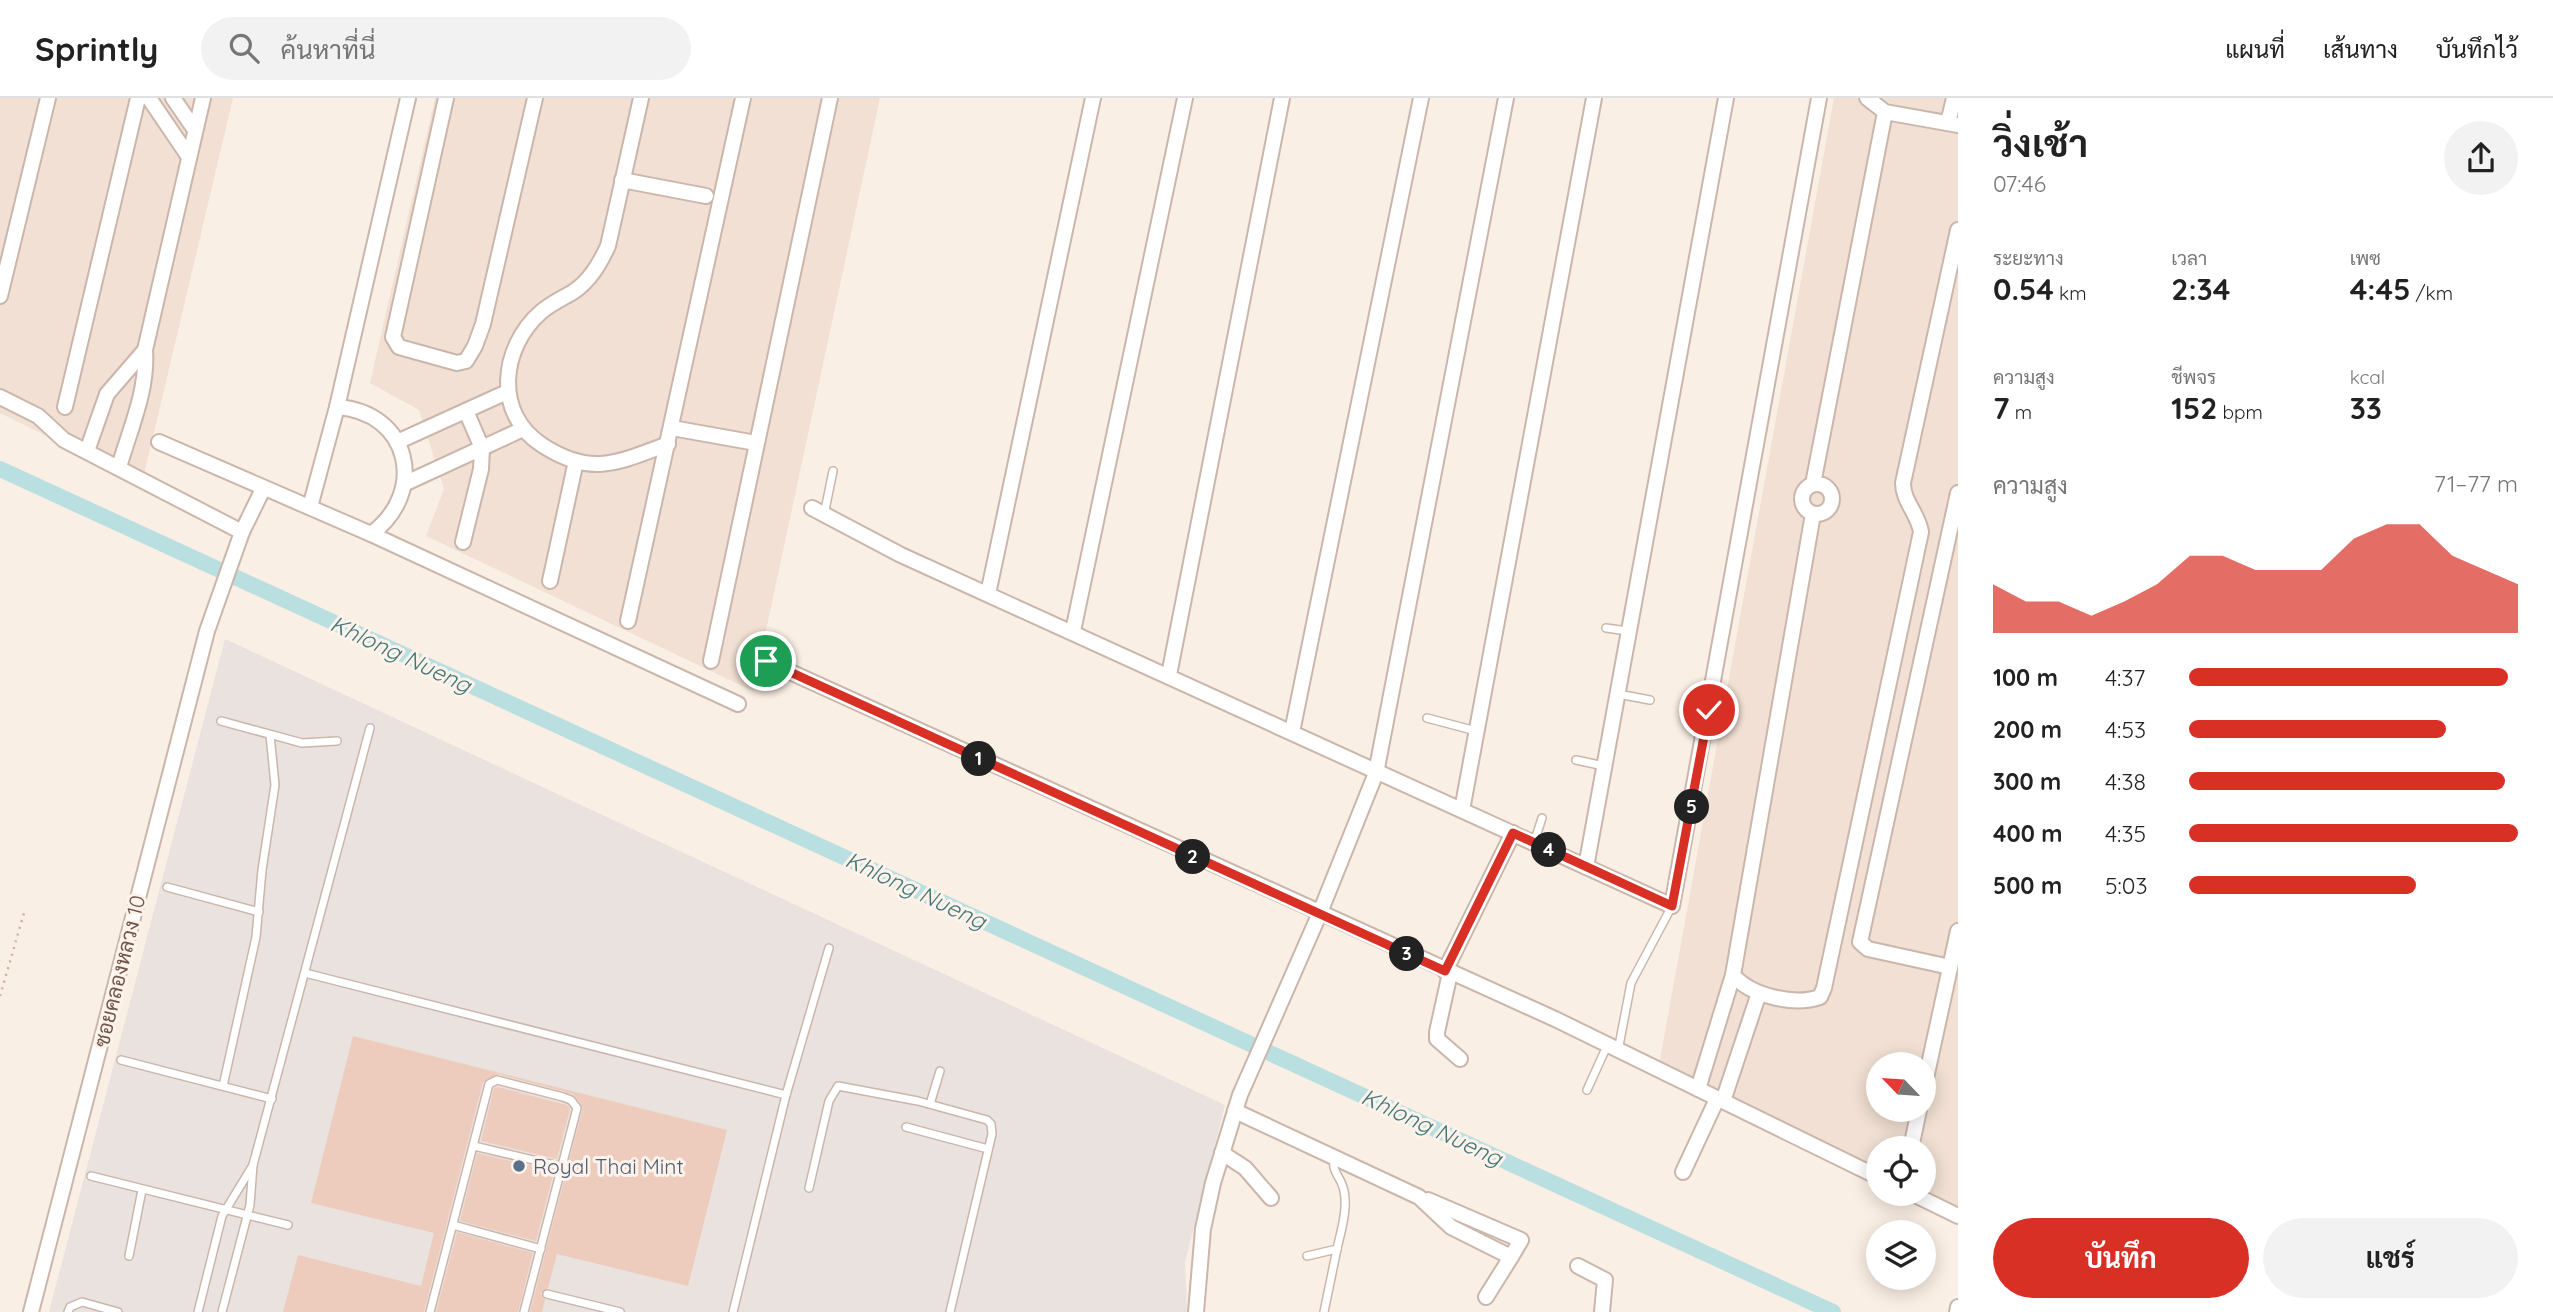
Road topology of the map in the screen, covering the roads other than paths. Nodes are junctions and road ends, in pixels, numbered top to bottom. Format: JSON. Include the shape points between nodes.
{"nodes":[{"id":1,"x":48,"y":98,"type":"edge"},
{"id":2,"x":138,"y":98,"type":"edge"},
{"id":3,"x":149,"y":98,"type":"edge"},
{"id":4,"x":173,"y":98,"type":"edge"},
{"id":5,"x":203,"y":98,"type":"edge"},
{"id":6,"x":408,"y":98,"type":"edge"},
{"id":7,"x":446,"y":98,"type":"edge"},
{"id":8,"x":535,"y":98,"type":"edge"},
{"id":9,"x":641,"y":98,"type":"edge"},
{"id":10,"x":743,"y":98,"type":"edge"},
{"id":11,"x":830,"y":98,"type":"edge"},
{"id":12,"x":1093,"y":98,"type":"edge"},
{"id":13,"x":1185,"y":98,"type":"edge"},
{"id":14,"x":1282,"y":98,"type":"edge"},
{"id":15,"x":1421,"y":98,"type":"edge"},
{"id":16,"x":1506,"y":98,"type":"edge"},
{"id":17,"x":1594,"y":98,"type":"edge"},
{"id":18,"x":1726,"y":98,"type":"edge"},
{"id":19,"x":1819,"y":98,"type":"edge"},
{"id":20,"x":1867,"y":98,"type":"edge"},
{"id":21,"x":1954,"y":98,"type":"edge"},
{"id":22,"x":1885,"y":112,"type":"junction"},
{"id":23,"x":1953,"y":124,"type":"edge"},
{"id":24,"x":195,"y":130,"type":"junction"},
{"id":25,"x":189,"y":157,"type":"junction"},
{"id":26,"x":622,"y":180,"type":"junction"},
{"id":27,"x":706,"y":196,"type":"dead end"},
{"id":28,"x":1958,"y":230,"type":"edge"},
{"id":29,"x":0,"y":296,"type":"edge"},
{"id":30,"x":145,"y":350,"type":"junction"},
{"id":31,"x":507,"y":392,"type":"junction"},
{"id":32,"x":0,"y":397,"type":"edge"},
{"id":33,"x":65,"y":407,"type":"dead end"},
{"id":34,"x":337,"y":407,"type":"junction"},
{"id":35,"x":466,"y":411,"type":"junction"},
{"id":36,"x":672,"y":428,"type":"junction"},
{"id":37,"x":523,"y":429,"type":"junction"},
{"id":38,"x":159,"y":442,"type":"dead end"},
{"id":39,"x":397,"y":442,"type":"junction"},
{"id":40,"x":756,"y":443,"type":"junction"},
{"id":41,"x":668,"y":444,"type":"junction"},
{"id":42,"x":482,"y":448,"type":"junction"},
{"id":43,"x":87,"y":451,"type":"junction"},
{"id":44,"x":576,"y":461,"type":"junction"},
{"id":45,"x":119,"y":467,"type":"junction"},
{"id":46,"x":833,"y":471,"type":"dead end"},
{"id":47,"x":406,"y":483,"type":"junction"},
{"id":48,"x":1814,"y":484,"type":"junction"},
{"id":49,"x":263,"y":489,"type":"junction"},
{"id":50,"x":1958,"y":493,"type":"edge"},
{"id":51,"x":310,"y":508,"type":"junction"},
{"id":52,"x":818,"y":512,"type":"joint"},
{"id":53,"x":1813,"y":514,"type":"junction"},
{"id":54,"x":371,"y":534,"type":"junction"},
{"id":55,"x":240,"y":539,"type":"junction"},
{"id":56,"x":463,"y":542,"type":"dead end"},
{"id":57,"x":550,"y":581,"type":"dead end"},
{"id":58,"x":988,"y":594,"type":"junction"},
{"id":59,"x":628,"y":621,"type":"dead end"},
{"id":60,"x":1606,"y":628,"type":"dead end"},
{"id":61,"x":1073,"y":631,"type":"junction"},
{"id":62,"x":1629,"y":631,"type":"junction"},
{"id":63,"x":766,"y":661,"type":"dead end"},
{"id":64,"x":711,"y":662,"type":"dead end"},
{"id":65,"x":1169,"y":675,"type":"junction"},
{"id":66,"x":1618,"y":694,"type":"junction"},
{"id":67,"x":1650,"y":699,"type":"dead end"},
{"id":68,"x":738,"y":704,"type":"dead end"},
{"id":69,"x":1427,"y":718,"type":"dead end"},
{"id":70,"x":220,"y":722,"type":"dead end"},
{"id":71,"x":370,"y":728,"type":"dead end"},
{"id":72,"x":1477,"y":731,"type":"junction"},
{"id":73,"x":1292,"y":732,"type":"junction"},
{"id":74,"x":270,"y":735,"type":"junction"},
{"id":75,"x":337,"y":741,"type":"dead end"},
{"id":76,"x":1576,"y":760,"type":"dead end"},
{"id":77,"x":1604,"y":766,"type":"junction"},
{"id":78,"x":1376,"y":773,"type":"junction"},
{"id":79,"x":1462,"y":810,"type":"junction"},
{"id":80,"x":1542,"y":818,"type":"dead end"},
{"id":81,"x":1513,"y":833,"type":"junction"},
{"id":82,"x":1534,"y":843,"type":"junction"},
{"id":83,"x":1586,"y":867,"type":"junction"},
{"id":84,"x":167,"y":887,"type":"dead end"},
{"id":85,"x":1672,"y":906,"type":"junction"},
{"id":86,"x":259,"y":912,"type":"junction"},
{"id":87,"x":1319,"y":915,"type":"junction"},
{"id":88,"x":1958,"y":931,"type":"edge"},
{"id":89,"x":829,"y":947,"type":"dead end"},
{"id":90,"x":1950,"y":967,"type":"junction"},
{"id":91,"x":1448,"y":972,"type":"junction"},
{"id":92,"x":305,"y":973,"type":"junction"},
{"id":93,"x":1733,"y":975,"type":"junction"},
{"id":94,"x":1759,"y":993,"type":"junction"},
{"id":95,"x":1613,"y":1049,"type":"junction"},
{"id":96,"x":1932,"y":1052,"type":"edge"},
{"id":97,"x":1460,"y":1059,"type":"dead end"},
{"id":98,"x":121,"y":1060,"type":"dead end"},
{"id":99,"x":940,"y":1071,"type":"dead end"},
{"id":100,"x":223,"y":1086,"type":"junction"},
{"id":101,"x":1698,"y":1089,"type":"junction"},
{"id":102,"x":1587,"y":1090,"type":"dead end"},
{"id":103,"x":786,"y":1095,"type":"junction"},
{"id":104,"x":272,"y":1099,"type":"junction"},
{"id":105,"x":1720,"y":1100,"type":"junction"},
{"id":106,"x":930,"y":1104,"type":"junction"},
{"id":107,"x":1235,"y":1111,"type":"junction"},
{"id":108,"x":906,"y":1127,"type":"dead end"},
{"id":109,"x":474,"y":1146,"type":"junction"},
{"id":110,"x":988,"y":1149,"type":"junction"},
{"id":111,"x":1222,"y":1153,"type":"junction"},
{"id":112,"x":1334,"y":1155,"type":"junction"},
{"id":113,"x":253,"y":1165,"type":"junction"},
{"id":114,"x":563,"y":1167,"type":"junction"},
{"id":115,"x":1866,"y":1171,"type":"edge"},
{"id":116,"x":1683,"y":1172,"type":"dead end"},
{"id":117,"x":91,"y":1176,"type":"dead end"},
{"id":118,"x":809,"y":1188,"type":"dead end"},
{"id":119,"x":142,"y":1190,"type":"junction"},
{"id":120,"x":1271,"y":1198,"type":"dead end"},
{"id":121,"x":1936,"y":1205,"type":"edge"},
{"id":122,"x":224,"y":1211,"type":"junction"},
{"id":123,"x":1958,"y":1216,"type":"edge"},
{"id":124,"x":247,"y":1217,"type":"junction"},
{"id":125,"x":453,"y":1225,"type":"junction"},
{"id":126,"x":288,"y":1226,"type":"dead end"},
{"id":127,"x":541,"y":1249,"type":"junction"},
{"id":128,"x":1337,"y":1249,"type":"junction"},
{"id":129,"x":129,"y":1256,"type":"dead end"},
{"id":130,"x":1307,"y":1256,"type":"dead end"},
{"id":131,"x":1578,"y":1266,"type":"dead end"},
{"id":132,"x":547,"y":1294,"type":"dead end"},
{"id":133,"x":1486,"y":1297,"type":"dead end"},
{"id":134,"x":1958,"y":1307,"type":"edge"},
{"id":135,"x":31,"y":1312,"type":"edge"},
{"id":136,"x":68,"y":1312,"type":"edge"},
{"id":137,"x":118,"y":1312,"type":"edge"},
{"id":138,"x":198,"y":1312,"type":"edge"},
{"id":139,"x":222,"y":1312,"type":"edge"},
{"id":140,"x":430,"y":1312,"type":"edge"},
{"id":141,"x":524,"y":1312,"type":"edge"},
{"id":142,"x":620,"y":1312,"type":"edge"},
{"id":143,"x":733,"y":1312,"type":"edge"},
{"id":144,"x":950,"y":1312,"type":"edge"},
{"id":145,"x":1196,"y":1312,"type":"edge"},
{"id":146,"x":1324,"y":1312,"type":"edge"},
{"id":147,"x":1602,"y":1312,"type":"edge"},
{"id":148,"x":1957,"y":1312,"type":"edge"}],
"edges":[{"from":1,"to":29,"type":"street"},
{"from":2,"to":33,"type":"street"},
{"from":3,"to":25,"type":"street"},
{"from":4,"to":24,"type":"street"},
{"from":5,"to":24,"type":"street"},
{"from":6,"to":34,"type":"street"},
{"from":7,"to":8,"type":"street","via":[[393,337],[399,347],[457,363],[466,361],[483,324]]},
{"from":9,"to":26,"type":"street"},
{"from":10,"to":36,"type":"street"},
{"from":11,"to":40,"type":"street"},
{"from":12,"to":58,"type":"street"},
{"from":13,"to":61,"type":"street"},
{"from":14,"to":65,"type":"street"},
{"from":15,"to":73,"type":"street"},
{"from":16,"to":78,"type":"street"},
{"from":17,"to":72,"type":"street"},
{"from":18,"to":62,"type":"street"},
{"from":19,"to":85,"type":"street"},
{"from":20,"to":22,"type":"street"},
{"from":21,"to":23,"type":"street"},
{"from":22,"to":23,"type":"street"},
{"from":22,"to":48,"type":"street"},
{"from":24,"to":25,"type":"street"},
{"from":25,"to":30,"type":"street"},
{"from":26,"to":27,"type":"street"},
{"from":26,"to":31,"type":"street","via":[[608,246],[598,267],[576,290],[541,311],[520,337]]},
{"from":28,"to":94,"type":"street","via":[[1903,483],[1903,495],[1921,532],[1824,988],[1820,997],[1804,1001]]},
{"from":30,"to":43,"type":"street","via":[[107,394]]},
{"from":30,"to":45,"type":"street","via":[[143,390]]},
{"from":31,"to":35,"type":"street"},
{"from":31,"to":37,"type":"street"},
{"from":32,"to":43,"type":"street","via":[[38,416],[64,439]]},
{"from":34,"to":39,"type":"street","via":[[368,413]]},
{"from":34,"to":51,"type":"street"},
{"from":35,"to":39,"type":"street"},
{"from":35,"to":42,"type":"street"},
{"from":36,"to":40,"type":"street"},
{"from":36,"to":41,"type":"street"},
{"from":37,"to":42,"type":"street"},
{"from":37,"to":44,"type":"street","via":[[564,459]]},
{"from":38,"to":49,"type":"street"},
{"from":39,"to":47,"type":"street","via":[[405,460]]},
{"from":40,"to":64,"type":"street"},
{"from":41,"to":44,"type":"street","via":[[616,462],[591,465]]},
{"from":41,"to":59,"type":"street"},
{"from":42,"to":47,"type":"street"},
{"from":42,"to":56,"type":"street"},
{"from":43,"to":45,"type":"street"},
{"from":44,"to":57,"type":"street"},
{"from":45,"to":55,"type":"street"},
{"from":46,"to":52,"type":"lane"},
{"from":47,"to":54,"type":"street","via":[[385,524]]},
{"from":48,"to":53,"type":"street","via":[[1805,489],[1802,499]]},
{"from":48,"to":53,"type":"street","via":[[1824,485],[1832,496],[1827,510]]},
{"from":49,"to":51,"type":"street"},
{"from":49,"to":55,"type":"street","name":"ซอยคลองหลวง 10"},
{"from":50,"to":90,"type":"street","via":[[1860,942],[1868,949]]},
{"from":51,"to":54,"type":"street"},
{"from":52,"to":58,"type":"street"},
{"from":53,"to":93,"type":"street"},
{"from":54,"to":68,"type":"street"},
{"from":55,"to":135,"type":"street","name":"ซอยคลองหลวง 10","via":[[207,631]]},
{"from":58,"to":61,"type":"street"},
{"from":60,"to":62,"type":"lane"},
{"from":61,"to":65,"type":"street"},
{"from":62,"to":66,"type":"street"},
{"from":63,"to":87,"type":"street"},
{"from":65,"to":73,"type":"street"},
{"from":66,"to":67,"type":"lane"},
{"from":66,"to":77,"type":"street"},
{"from":69,"to":72,"type":"lane"},
{"from":70,"to":74,"type":"lane"},
{"from":71,"to":92,"type":"lane"},
{"from":72,"to":79,"type":"street"},
{"from":73,"to":78,"type":"street"},
{"from":74,"to":75,"type":"lane","via":[[302,743]]},
{"from":74,"to":86,"type":"lane","via":[[275,785]]},
{"from":76,"to":77,"type":"lane"},
{"from":77,"to":83,"type":"street"},
{"from":78,"to":79,"type":"street"},
{"from":78,"to":87,"type":"street"},
{"from":79,"to":81,"type":"street"},
{"from":80,"to":82,"type":"lane"},
{"from":81,"to":82,"type":"street"},
{"from":81,"to":91,"type":"street"},
{"from":82,"to":83,"type":"street"},
{"from":83,"to":85,"type":"street"},
{"from":84,"to":86,"type":"lane"},
{"from":85,"to":95,"type":"lane","via":[[1628,991]]},
{"from":86,"to":100,"type":"lane"},
{"from":87,"to":91,"type":"street"},
{"from":87,"to":107,"type":"street"},
{"from":88,"to":90,"type":"street"},
{"from":89,"to":103,"type":"lane"},
{"from":90,"to":96,"type":"street"},
{"from":91,"to":95,"type":"street"},
{"from":91,"to":97,"type":"street","via":[[1437,1039]]},
{"from":92,"to":103,"type":"lane"},
{"from":92,"to":104,"type":"lane"},
{"from":93,"to":94,"type":"street"},
{"from":93,"to":101,"type":"street"},
{"from":94,"to":105,"type":"street"},
{"from":95,"to":101,"type":"street"},
{"from":95,"to":102,"type":"lane"},
{"from":98,"to":100,"type":"lane"},
{"from":99,"to":106,"type":"lane"},
{"from":100,"to":104,"type":"lane"},
{"from":101,"to":105,"type":"street"},
{"from":103,"to":143,"type":"lane"},
{"from":104,"to":113,"type":"lane"},
{"from":105,"to":115,"type":"street"},
{"from":105,"to":116,"type":"street"},
{"from":106,"to":110,"type":"lane","via":[[988,1120],[992,1134]]},
{"from":106,"to":118,"type":"lane","via":[[835,1087]]},
{"from":107,"to":111,"type":"street"},
{"from":107,"to":112,"type":"street"},
{"from":108,"to":110,"type":"lane"},
{"from":109,"to":114,"type":"lane"},
{"from":109,"to":114,"type":"lane","via":[[489,1084],[497,1080],[563,1097],[576,1105]]},
{"from":109,"to":125,"type":"lane"},
{"from":110,"to":144,"type":"lane"},
{"from":111,"to":120,"type":"street","via":[[1245,1168]]},
{"from":111,"to":145,"type":"street","via":[[1203,1230]]},
{"from":112,"to":128,"type":"lane","via":[[1332,1168],[1344,1192]]},
{"from":112,"to":133,"type":"street","via":[[1419,1197],[1451,1227],[1511,1257]]},
{"from":113,"to":122,"type":"lane"},
{"from":113,"to":124,"type":"lane"},
{"from":114,"to":127,"type":"lane"},
{"from":117,"to":119,"type":"lane"},
{"from":119,"to":122,"type":"lane"},
{"from":119,"to":129,"type":"lane"},
{"from":121,"to":123,"type":"street"},
{"from":122,"to":124,"type":"lane"},
{"from":122,"to":138,"type":"lane"},
{"from":124,"to":126,"type":"lane"},
{"from":124,"to":139,"type":"lane"},
{"from":125,"to":127,"type":"lane"},
{"from":125,"to":140,"type":"lane"},
{"from":127,"to":141,"type":"lane","via":[[534,1291]]},
{"from":128,"to":130,"type":"lane"},
{"from":128,"to":146,"type":"lane"},
{"from":131,"to":147,"type":"street","via":[[1605,1280]]},
{"from":132,"to":142,"type":"lane"},
{"from":134,"to":148,"type":"street"},
{"from":136,"to":137,"type":"lane","via":[[82,1302]]}]}
